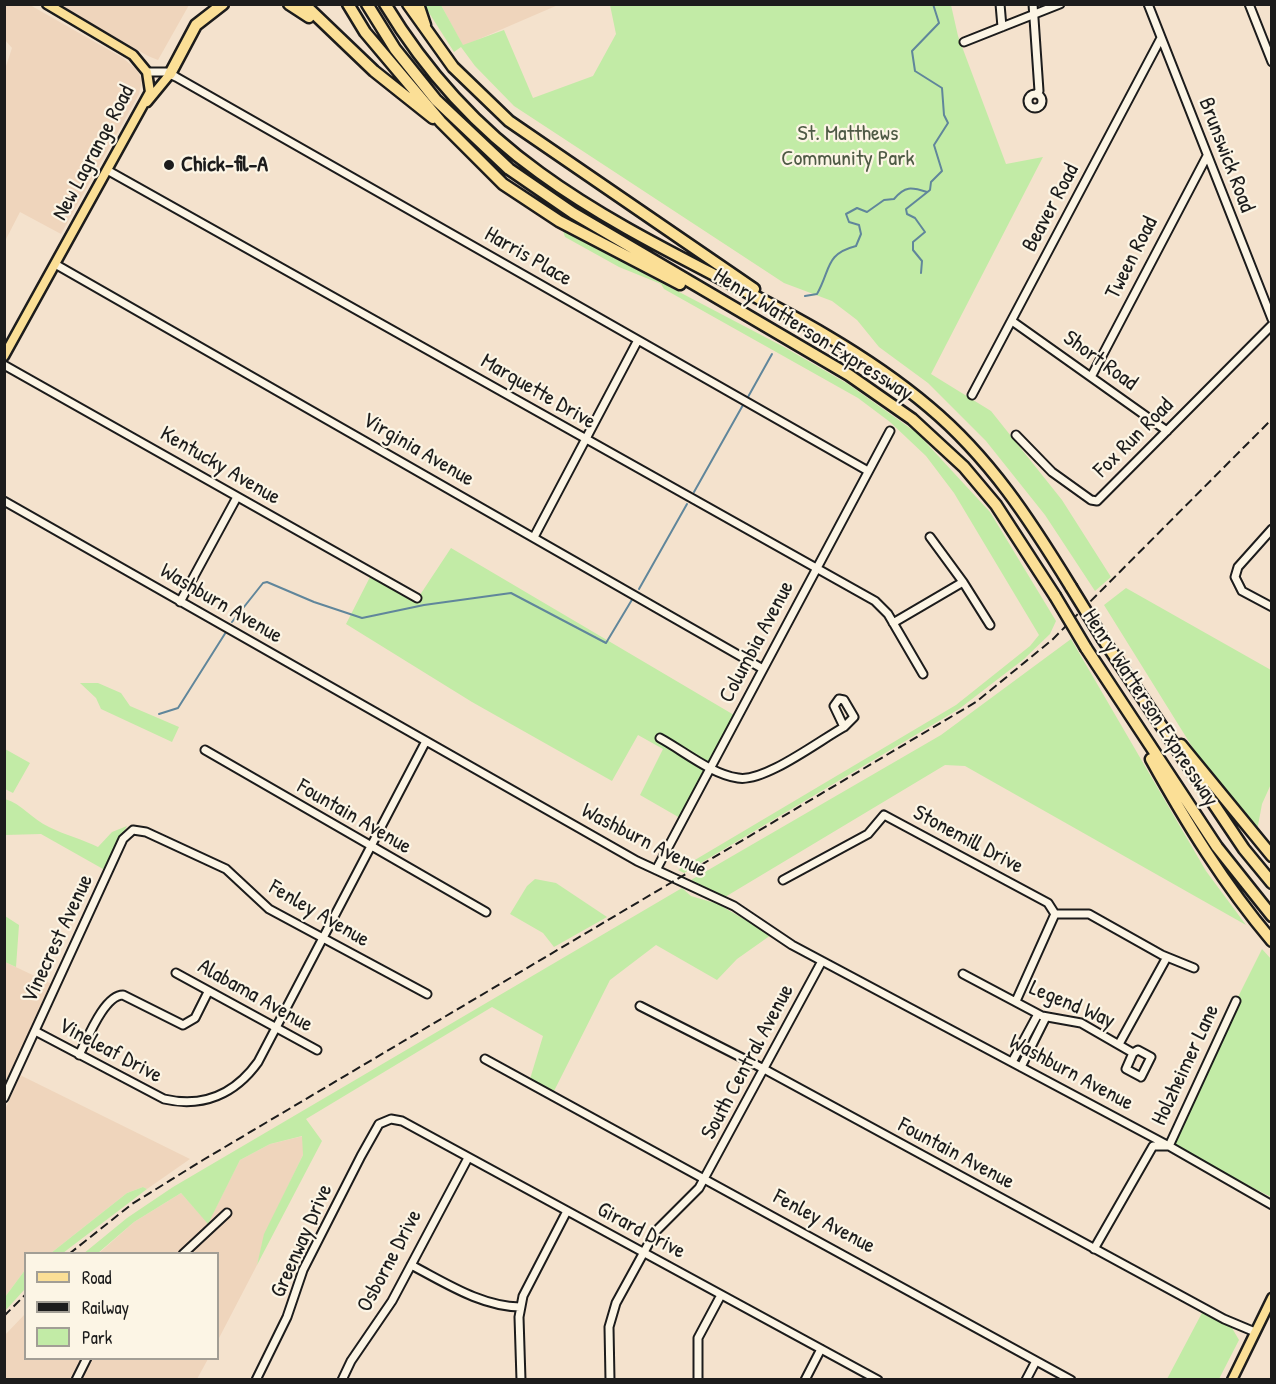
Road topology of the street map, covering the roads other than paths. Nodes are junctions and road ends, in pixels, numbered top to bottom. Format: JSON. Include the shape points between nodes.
{"nodes":[{"id":1,"x":47,"y":4,"type":"edge"},
{"id":2,"x":224,"y":4,"type":"edge"},
{"id":3,"x":289,"y":4,"type":"edge"},
{"id":4,"x":304,"y":4,"type":"edge"},
{"id":5,"x":348,"y":4,"type":"edge"},
{"id":6,"x":367,"y":4,"type":"edge"},
{"id":7,"x":385,"y":4,"type":"edge"},
{"id":8,"x":408,"y":4,"type":"edge"},
{"id":9,"x":418,"y":4,"type":"edge"},
{"id":10,"x":1000,"y":4,"type":"edge"},
{"id":11,"x":1033,"y":4,"type":"edge"},
{"id":12,"x":1059,"y":4,"type":"edge"},
{"id":13,"x":1148,"y":4,"type":"edge"},
{"id":14,"x":1249,"y":4,"type":"edge"},
{"id":15,"x":1033,"y":15,"type":"junction"},
{"id":16,"x":1002,"y":27,"type":"junction"},
{"id":17,"x":429,"y":37,"type":"junction"},
{"id":18,"x":1161,"y":38,"type":"junction"},
{"id":19,"x":341,"y":40,"type":"junction"},
{"id":20,"x":963,"y":42,"type":"dead end"},
{"id":21,"x":1272,"y":62,"type":"edge"},
{"id":22,"x":147,"y":72,"type":"junction"},
{"id":23,"x":170,"y":74,"type":"junction"},
{"id":24,"x":1037,"y":94,"type":"dead end"},
{"id":25,"x":145,"y":105,"type":"junction"},
{"id":26,"x":441,"y":122,"type":"junction"},
{"id":27,"x":1207,"y":156,"type":"junction"},
{"id":28,"x":107,"y":170,"type":"junction"},
{"id":29,"x":55,"y":264,"type":"junction"},
{"id":30,"x":1272,"y":319,"type":"edge"},
{"id":31,"x":1012,"y":321,"type":"junction"},
{"id":32,"x":804,"y":324,"type":"junction"},
{"id":33,"x":1272,"y":325,"type":"edge"},
{"id":34,"x":782,"y":336,"type":"junction"},
{"id":35,"x":638,"y":340,"type":"junction"},
{"id":36,"x":4,"y":356,"type":"edge"},
{"id":37,"x":4,"y":365,"type":"edge"},
{"id":38,"x":1091,"y":377,"type":"junction"},
{"id":39,"x":972,"y":395,"type":"dead end"},
{"id":40,"x":890,"y":431,"type":"dead end"},
{"id":41,"x":1167,"y":431,"type":"junction"},
{"id":42,"x":1016,"y":435,"type":"dead end"},
{"id":43,"x":586,"y":440,"type":"junction"},
{"id":44,"x":868,"y":471,"type":"junction"},
{"id":45,"x":237,"y":497,"type":"junction"},
{"id":46,"x":4,"y":501,"type":"edge"},
{"id":47,"x":1272,"y":530,"type":"edge"},
{"id":48,"x":534,"y":537,"type":"junction"},
{"id":49,"x":930,"y":537,"type":"dead end"},
{"id":50,"x":816,"y":570,"type":"junction"},
{"id":51,"x":963,"y":582,"type":"junction"},
{"id":52,"x":417,"y":598,"type":"dead end"},
{"id":53,"x":180,"y":602,"type":"junction"},
{"id":54,"x":1272,"y":607,"type":"edge"},
{"id":55,"x":893,"y":623,"type":"junction"},
{"id":56,"x":990,"y":625,"type":"dead end"},
{"id":57,"x":763,"y":669,"type":"junction"},
{"id":58,"x":923,"y":674,"type":"dead end"},
{"id":59,"x":1129,"y":678,"type":"junction"},
{"id":60,"x":1113,"y":690,"type":"junction"},
{"id":61,"x":844,"y":727,"type":"dead end"},
{"id":62,"x":660,"y":738,"type":"dead end"},
{"id":63,"x":426,"y":741,"type":"junction"},
{"id":64,"x":205,"y":750,"type":"dead end"},
{"id":65,"x":711,"y":767,"type":"junction"},
{"id":66,"x":133,"y":830,"type":"joint"},
{"id":67,"x":370,"y":846,"type":"junction"},
{"id":68,"x":1272,"y":856,"type":"edge"},
{"id":69,"x":656,"y":870,"type":"junction"},
{"id":70,"x":783,"y":880,"type":"dead end"},
{"id":71,"x":1272,"y":883,"type":"edge"},
{"id":72,"x":486,"y":912,"type":"dead end"},
{"id":73,"x":1054,"y":914,"type":"junction"},
{"id":74,"x":1272,"y":916,"type":"edge"},
{"id":75,"x":322,"y":938,"type":"junction"},
{"id":76,"x":1272,"y":941,"type":"edge"},
{"id":77,"x":1167,"y":957,"type":"junction"},
{"id":78,"x":822,"y":961,"type":"junction"},
{"id":79,"x":1194,"y":968,"type":"dead end"},
{"id":80,"x":176,"y":973,"type":"dead end"},
{"id":81,"x":963,"y":974,"type":"dead end"},
{"id":82,"x":208,"y":992,"type":"junction"},
{"id":83,"x":427,"y":994,"type":"dead end"},
{"id":84,"x":1017,"y":1001,"type":"junction"},
{"id":85,"x":1236,"y":1001,"type":"dead end"},
{"id":86,"x":640,"y":1006,"type":"dead end"},
{"id":87,"x":1038,"y":1014,"type":"junction"},
{"id":88,"x":1046,"y":1017,"type":"junction"},
{"id":89,"x":276,"y":1027,"type":"junction"},
{"id":90,"x":36,"y":1031,"type":"junction"},
{"id":91,"x":1119,"y":1044,"type":"junction"},
{"id":92,"x":317,"y":1050,"type":"dead end"},
{"id":93,"x":1133,"y":1053,"type":"dead end"},
{"id":94,"x":79,"y":1055,"type":"junction"},
{"id":95,"x":485,"y":1059,"type":"dead end"},
{"id":96,"x":1012,"y":1062,"type":"junction"},
{"id":97,"x":1021,"y":1067,"type":"junction"},
{"id":98,"x":764,"y":1070,"type":"junction"},
{"id":99,"x":4,"y":1098,"type":"edge"},
{"id":100,"x":385,"y":1120,"type":"joint"},
{"id":101,"x":1169,"y":1146,"type":"junction"},
{"id":102,"x":468,"y":1158,"type":"junction"},
{"id":103,"x":704,"y":1179,"type":"junction"},
{"id":104,"x":1272,"y":1205,"type":"edge"},
{"id":105,"x":567,"y":1211,"type":"junction"},
{"id":106,"x":227,"y":1213,"type":"dead end"},
{"id":107,"x":1094,"y":1249,"type":"junction"},
{"id":108,"x":185,"y":1252,"type":"edge"},
{"id":109,"x":644,"y":1252,"type":"junction"},
{"id":110,"x":411,"y":1265,"type":"junction"},
{"id":111,"x":721,"y":1295,"type":"junction"},
{"id":112,"x":1272,"y":1298,"type":"edge"},
{"id":113,"x":520,"y":1308,"type":"junction"},
{"id":114,"x":1255,"y":1332,"type":"junction"},
{"id":115,"x":821,"y":1349,"type":"junction"},
{"id":116,"x":86,"y":1360,"type":"edge"},
{"id":117,"x":1036,"y":1361,"type":"junction"},
{"id":118,"x":76,"y":1380,"type":"edge"},
{"id":119,"x":256,"y":1380,"type":"edge"},
{"id":120,"x":342,"y":1380,"type":"edge"},
{"id":121,"x":521,"y":1380,"type":"edge"},
{"id":122,"x":610,"y":1380,"type":"edge"},
{"id":123,"x":698,"y":1380,"type":"edge"},
{"id":124,"x":805,"y":1380,"type":"edge"},
{"id":125,"x":878,"y":1380,"type":"edge"},
{"id":126,"x":1026,"y":1380,"type":"edge"},
{"id":127,"x":1071,"y":1380,"type":"edge"},
{"id":128,"x":1232,"y":1380,"type":"edge"}],
"edges":[{"from":1,"to":22,"type":"main road","name":"New Lagrange Road","via":[[133,55]]},
{"from":2,"to":23,"type":"highway","via":[[196,25]]},
{"from":3,"to":19,"type":"highway"},
{"from":4,"to":19,"type":"highway"},
{"from":5,"to":26,"type":"highway","via":[[365,32]]},
{"from":6,"to":34,"type":"highway","name":"Henry Watterson Expressway","via":[[395,49],[436,100],[509,170],[573,213]]},
{"from":7,"to":32,"type":"highway","name":"Henry Watterson Expressway","via":[[438,79],[481,124],[526,162],[596,209]]},
{"from":8,"to":17,"type":"highway"},
{"from":9,"to":17,"type":"highway"},
{"from":10,"to":16,"type":"street"},
{"from":11,"to":15,"type":"street"},
{"from":12,"to":15,"type":"street"},
{"from":13,"to":18,"type":"street","name":"Brunswick Road"},
{"from":14,"to":21,"type":"street"},
{"from":15,"to":16,"type":"street"},
{"from":15,"to":24,"type":"street"},
{"from":16,"to":20,"type":"street"},
{"from":17,"to":32,"type":"highway","via":[[468,84],[518,129]]},
{"from":18,"to":27,"type":"street","name":"Brunswick Road"},
{"from":18,"to":31,"type":"street","name":"Beaver Road"},
{"from":19,"to":26,"type":"highway","via":[[423,112]]},
{"from":22,"to":23,"type":"street","name":"Harris Place"},
{"from":22,"to":25,"type":"main road","name":"New Lagrange Road","via":[[150,92]]},
{"from":23,"to":25,"type":"main road"},
{"from":23,"to":35,"type":"street","name":"Harris Place"},
{"from":25,"to":28,"type":"main road","name":"New Lagrange Road"},
{"from":26,"to":34,"type":"highway","via":[[503,184],[537,208]]},
{"from":27,"to":30,"type":"street","name":"Brunswick Road"},
{"from":27,"to":38,"type":"street","name":"Tween Road"},
{"from":28,"to":29,"type":"main road","name":"New Lagrange Road"},
{"from":28,"to":43,"type":"street","name":"Marquette Drive"},
{"from":29,"to":36,"type":"main road","name":"New Lagrange Road"},
{"from":29,"to":48,"type":"street","name":"Virginia Avenue"},
{"from":31,"to":38,"type":"street","name":"Short Road"},
{"from":31,"to":39,"type":"street","name":"Beaver Road"},
{"from":32,"to":59,"type":"highway","name":"Henry Watterson Expressway","bridge":true,"via":[[886,374],[929,406],[984,460],[1019,504]]},
{"from":33,"to":41,"type":"street","name":"Fox Run Road"},
{"from":34,"to":60,"type":"highway","name":"Henry Watterson Expressway","bridge":true,"via":[[881,396],[942,446],[996,505]]},
{"from":35,"to":43,"type":"street"},
{"from":35,"to":44,"type":"street","name":"Harris Place"},
{"from":37,"to":45,"type":"street","name":"Kentucky Avenue"},
{"from":38,"to":41,"type":"street","name":"Short Road"},
{"from":40,"to":44,"type":"street","name":"Columbia Avenue"},
{"from":41,"to":42,"type":"street","name":"Fox Run Road","via":[[1095,501],[1053,472]]},
{"from":43,"to":48,"type":"street"},
{"from":43,"to":50,"type":"street","name":"Marquette Drive"},
{"from":44,"to":50,"type":"street","name":"Columbia Avenue"},
{"from":45,"to":52,"type":"street","name":"Kentucky Avenue"},
{"from":45,"to":53,"type":"street"},
{"from":46,"to":53,"type":"street","name":"Washburn Avenue"},
{"from":47,"to":54,"type":"street","via":[[1238,567],[1235,577],[1242,591]]},
{"from":48,"to":57,"type":"street","name":"Virginia Avenue"},
{"from":49,"to":51,"type":"street"},
{"from":50,"to":55,"type":"street","name":"Marquette Drive","via":[[874,601]]},
{"from":50,"to":57,"type":"street","name":"Columbia Avenue"},
{"from":51,"to":55,"type":"street"},
{"from":51,"to":56,"type":"street"},
{"from":53,"to":63,"type":"street","name":"Washburn Avenue"},
{"from":55,"to":58,"type":"street","name":"Marquette Drive"},
{"from":57,"to":65,"type":"street","name":"Columbia Avenue"},
{"from":59,"to":68,"type":"highway"},
{"from":59,"to":71,"type":"highway","name":"Henry Watterson Expressway","via":[[1244,849]]},
{"from":60,"to":74,"type":"highway","name":"Henry Watterson Expressway","via":[[1217,847]]},
{"from":60,"to":76,"type":"highway","via":[[1191,830],[1226,884]]},
{"from":61,"to":65,"type":"street","via":[[751,778],[735,778]]},
{"from":62,"to":65,"type":"street"},
{"from":63,"to":67,"type":"street","name":"Vineleaf Drive"},
{"from":63,"to":69,"type":"street","name":"Washburn Avenue"},
{"from":64,"to":67,"type":"street","name":"Fountain Avenue"},
{"from":65,"to":69,"type":"street","name":"Columbia Avenue"},
{"from":66,"to":75,"type":"street","name":"Fenley Avenue","via":[[146,832],[226,869],[263,905]]},
{"from":66,"to":90,"type":"street","name":"Vinecrest Avenue","via":[[123,839]]},
{"from":67,"to":72,"type":"street","name":"Fountain Avenue"},
{"from":67,"to":75,"type":"street","name":"Vineleaf Drive"},
{"from":69,"to":78,"type":"street","name":"Washburn Avenue","via":[[734,906]]},
{"from":70,"to":73,"type":"street","name":"Stonemill Drive","via":[[868,834],[884,815],[1048,903]]},
{"from":73,"to":77,"type":"street","via":[[1089,914]]},
{"from":73,"to":84,"type":"street"},
{"from":75,"to":83,"type":"street","name":"Fenley Avenue"},
{"from":75,"to":89,"type":"street","name":"Vineleaf Drive"},
{"from":77,"to":79,"type":"street"},
{"from":77,"to":91,"type":"street"},
{"from":78,"to":96,"type":"street","name":"Washburn Avenue"},
{"from":78,"to":98,"type":"street","name":"South Central Avenue"},
{"from":80,"to":82,"type":"street","name":"Alabama Avenue"},
{"from":81,"to":84,"type":"street","name":"Legend Way"},
{"from":82,"to":89,"type":"street","name":"Alabama Avenue"},
{"from":82,"to":94,"type":"street","via":[[195,1018],[183,1025],[123,995],[115,996],[107,1003]]},
{"from":84,"to":87,"type":"street","name":"Legend Way"},
{"from":85,"to":101,"type":"street","name":"Holzheimer Lane"},
{"from":86,"to":98,"type":"street","name":"Fountain Avenue"},
{"from":87,"to":88,"type":"street","name":"Legend Way"},
{"from":87,"to":96,"type":"street"},
{"from":88,"to":91,"type":"street","name":"Legend Way","via":[[1081,1023]]},
{"from":88,"to":97,"type":"street"},
{"from":89,"to":92,"type":"street","name":"Alabama Avenue"},
{"from":89,"to":94,"type":"street","name":"Vineleaf Drive","via":[[249,1074],[230,1090],[201,1101],[179,1102],[149,1094]]},
{"from":90,"to":94,"type":"street","name":"Vineleaf Drive"},
{"from":90,"to":99,"type":"street","name":"Vinecrest Avenue"},
{"from":91,"to":93,"type":"street","name":"Legend Way"},
{"from":95,"to":103,"type":"street","name":"Fenley Avenue"},
{"from":96,"to":97,"type":"street","name":"Washburn Avenue"},
{"from":97,"to":101,"type":"street","name":"Washburn Avenue"},
{"from":98,"to":103,"type":"street","name":"South Central Avenue"},
{"from":98,"to":107,"type":"street","name":"Fountain Avenue"},
{"from":100,"to":102,"type":"street","name":"Girard Drive","via":[[402,1121]]},
{"from":100,"to":119,"type":"street","name":"Greenway Drive","via":[[361,1156],[308,1261],[288,1317]]},
{"from":101,"to":104,"type":"street","name":"Washburn Avenue"},
{"from":101,"to":107,"type":"street","via":[[1154,1146]]},
{"from":102,"to":105,"type":"street","name":"Girard Drive"},
{"from":102,"to":110,"type":"street","name":"Osborne Drive"},
{"from":103,"to":109,"type":"street","name":"South Central Avenue","via":[[692,1197],[655,1232]]},
{"from":103,"to":117,"type":"street","name":"Fenley Avenue"},
{"from":105,"to":109,"type":"street","name":"Girard Drive"},
{"from":105,"to":113,"type":"street","via":[[527,1284]]},
{"from":106,"to":108,"type":"street"},
{"from":107,"to":114,"type":"street","name":"Fountain Avenue"},
{"from":109,"to":111,"type":"street","name":"Girard Drive"},
{"from":109,"to":122,"type":"street","name":"South Central Avenue","via":[[612,1314]]},
{"from":110,"to":113,"type":"street","via":[[478,1299]]},
{"from":110,"to":120,"type":"street","name":"Osborne Drive"},
{"from":111,"to":115,"type":"street","name":"Girard Drive"},
{"from":111,"to":123,"type":"street","via":[[698,1338]]},
{"from":112,"to":114,"type":"main road"},
{"from":113,"to":121,"type":"street"},
{"from":114,"to":128,"type":"main road"},
{"from":115,"to":124,"type":"street"},
{"from":115,"to":125,"type":"street","name":"Girard Drive"},
{"from":116,"to":118,"type":"street"},
{"from":117,"to":126,"type":"street"},
{"from":117,"to":127,"type":"street","name":"Fenley Avenue"}]}
